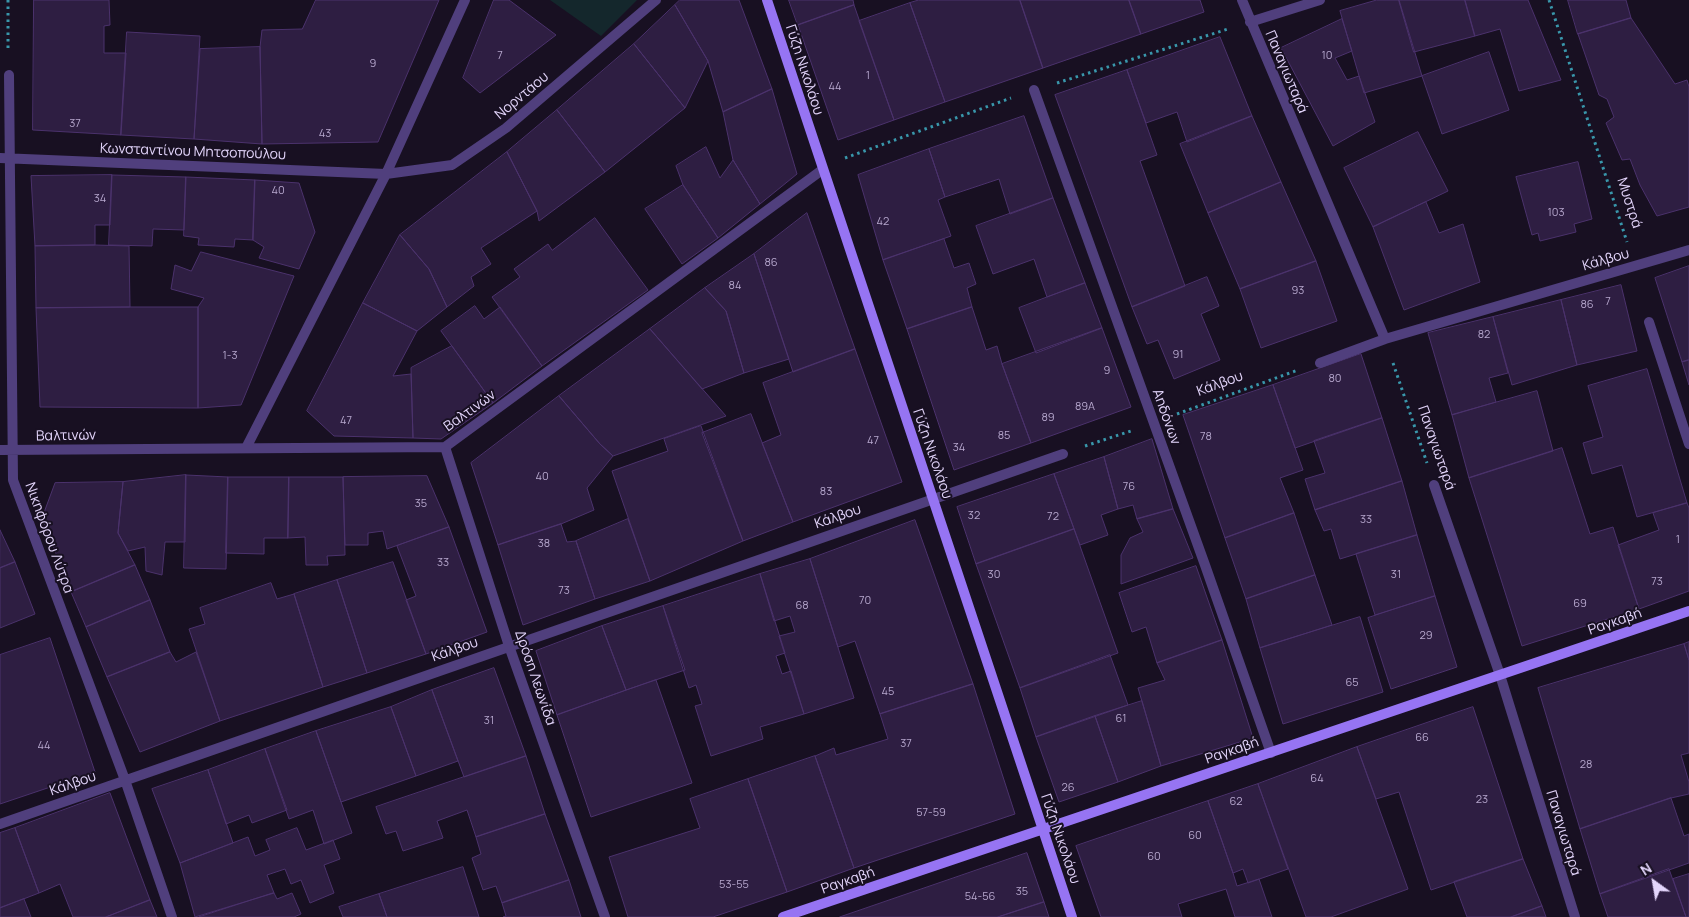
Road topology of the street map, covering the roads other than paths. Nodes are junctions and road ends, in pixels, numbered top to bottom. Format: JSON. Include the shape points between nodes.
{"nodes":[{"id":1,"x":465,"y":0,"type":"edge"},
{"id":2,"x":656,"y":0,"type":"edge"},
{"id":3,"x":767,"y":0,"type":"edge"},
{"id":4,"x":1242,"y":0,"type":"edge"},
{"id":5,"x":1320,"y":0,"type":"edge"},
{"id":6,"x":1250,"y":22,"type":"junction"},
{"id":7,"x":9,"y":75,"type":"road end"},
{"id":8,"x":1034,"y":90,"type":"dead end"},
{"id":9,"x":5,"y":158,"type":"edge"},
{"id":10,"x":822,"y":170,"type":"junction"},
{"id":11,"x":386,"y":174,"type":"junction"},
{"id":12,"x":1689,"y":250,"type":"edge"},
{"id":13,"x":1649,"y":322,"type":"dead end"},
{"id":14,"x":1385,"y":339,"type":"junction"},
{"id":15,"x":1320,"y":362,"type":"road end"},
{"id":16,"x":1689,"y":444,"type":"edge"},
{"id":17,"x":445,"y":447,"type":"junction"},
{"id":18,"x":246,"y":448,"type":"junction"},
{"id":19,"x":0,"y":450,"type":"edge"},
{"id":20,"x":12,"y":450,"type":"junction"},
{"id":21,"x":1063,"y":454,"type":"road end"},
{"id":22,"x":1434,"y":485,"type":"road end"},
{"id":23,"x":933,"y":499,"type":"junction"},
{"id":24,"x":1689,"y":611,"type":"edge"},
{"id":25,"x":509,"y":646,"type":"junction"},
{"id":26,"x":1500,"y":675,"type":"junction"},
{"id":27,"x":1271,"y":753,"type":"junction"},
{"id":28,"x":125,"y":780,"type":"junction"},
{"id":29,"x":0,"y":824,"type":"edge"},
{"id":30,"x":1042,"y":830,"type":"junction"},
{"id":31,"x":808,"y":913,"type":"edge"},
{"id":32,"x":172,"y":917,"type":"edge"},
{"id":33,"x":605,"y":917,"type":"edge"},
{"id":34,"x":783,"y":917,"type":"edge"},
{"id":35,"x":1072,"y":917,"type":"edge"},
{"id":36,"x":1575,"y":917,"type":"edge"}],
"edges":[{"from":1,"to":11,"type":"street"},
{"from":2,"to":11,"type":"street","name":"Νορντάου","via":[[506,128],[452,164]]},
{"from":3,"to":10,"type":"street","name":"Γύζη Νικολάου"},
{"from":4,"to":6,"type":"street","name":"Παναγιωταρά"},
{"from":5,"to":6,"type":"street"},
{"from":6,"to":14,"type":"street","name":"Παναγιωταρά"},
{"from":7,"to":9,"type":"street","name":"Νικηφόρου Λύτρα"},
{"from":8,"to":27,"type":"street","name":"Αηδόνων"},
{"from":9,"to":11,"type":"street","name":"Κωνσταντίνου Μητσοπούλου"},
{"from":9,"to":20,"type":"street","name":"Νικηφόρου Λύτρα"},
{"from":10,"to":17,"type":"street","name":"Βαλτινών"},
{"from":10,"to":23,"type":"street","name":"Γύζη Νικολάου"},
{"from":11,"to":18,"type":"street"},
{"from":12,"to":14,"type":"street","name":"Κάλβου"},
{"from":13,"to":16,"type":"street"},
{"from":14,"to":15,"type":"street","name":"Κάλβου"},
{"from":17,"to":18,"type":"street","name":"Βαλτινών"},
{"from":17,"to":25,"type":"street","name":"Δρόση Λεωνίδα"},
{"from":18,"to":20,"type":"street","name":"Βαλτινών"},
{"from":19,"to":20,"type":"street","name":"Βαλτινών"},
{"from":20,"to":28,"type":"street","name":"Νικηφόρου Λύτρα","via":[[13,480]]},
{"from":21,"to":23,"type":"street","name":"Κάλβου"},
{"from":22,"to":26,"type":"street","name":"Παναγιωταρά"},
{"from":23,"to":25,"type":"street","name":"Κάλβου"},
{"from":23,"to":30,"type":"street","name":"Γύζη Νικολάου"},
{"from":24,"to":26,"type":"street","name":"Ραγκαβή"},
{"from":25,"to":28,"type":"street","name":"Κάλβου"},
{"from":25,"to":33,"type":"street","name":"Δρόση Λεωνίδα"},
{"from":26,"to":27,"type":"street","name":"Ραγκαβή"},
{"from":26,"to":36,"type":"street","name":"Παναγιωταρά"},
{"from":27,"to":30,"type":"street","name":"Ραγκαβή"},
{"from":28,"to":29,"type":"street","name":"Κάλβου"},
{"from":28,"to":32,"type":"street","name":"Νικηφόρου Λύτρα"},
{"from":30,"to":31,"type":"street","name":"Ραγκαβή"},
{"from":30,"to":35,"type":"street","name":"Γύζη Νικολάου"},
{"from":31,"to":34,"type":"street","name":"Ραγκαβή"}]}
